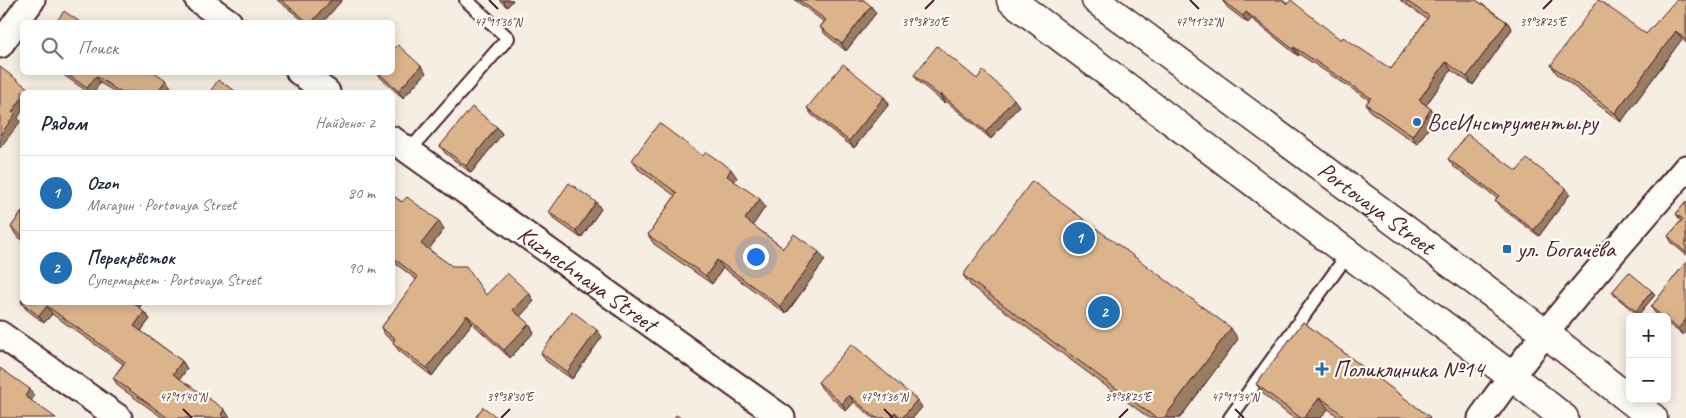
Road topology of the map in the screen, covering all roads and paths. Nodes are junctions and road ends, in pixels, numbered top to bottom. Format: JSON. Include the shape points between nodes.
{"nodes":[{"id":1,"x":32,"y":0,"type":"edge"},
{"id":2,"x":198,"y":0,"type":"edge"},
{"id":3,"x":466,"y":0,"type":"edge"},
{"id":4,"x":1011,"y":0,"type":"edge"},
{"id":5,"x":1096,"y":0,"type":"edge"},
{"id":6,"x":226,"y":20,"type":"edge"},
{"id":7,"x":0,"y":45,"type":"edge"},
{"id":8,"x":303,"y":75,"type":"edge"},
{"id":9,"x":324,"y":90,"type":"edge"},
{"id":10,"x":401,"y":145,"type":"edge"},
{"id":11,"x":1686,"y":168,"type":"edge"},
{"id":12,"x":1348,"y":254,"type":"junction"},
{"id":13,"x":1545,"y":333,"type":"junction"},
{"id":14,"x":0,"y":334,"type":"edge"},
{"id":15,"x":1511,"y":376,"type":"junction"},
{"id":16,"x":119,"y":418,"type":"edge"},
{"id":17,"x":782,"y":418,"type":"edge"},
{"id":18,"x":1230,"y":418,"type":"edge"},
{"id":19,"x":1481,"y":418,"type":"edge"},
{"id":20,"x":1564,"y":418,"type":"edge"},
{"id":21,"x":1653,"y":418,"type":"edge"}],
"edges":[{"from":1,"to":7,"type":"street"},
{"from":2,"to":6,"type":"street"},
{"from":3,"to":10,"type":"lane","via":[[508,38]]},
{"from":4,"to":12,"type":"main road"},
{"from":5,"to":13,"type":"main road","name":"Portovaya Street"},
{"from":8,"to":9,"type":"street"},
{"from":10,"to":17,"type":"street","name":"Kuznechnaya Street"},
{"from":11,"to":13,"type":"street"},
{"from":12,"to":15,"type":"main road"},
{"from":12,"to":18,"type":"lane"},
{"from":13,"to":15,"type":"street"},
{"from":13,"to":21,"type":"main road","name":"Portovaya Street"},
{"from":14,"to":16,"type":"street"},
{"from":15,"to":19,"type":"street"},
{"from":15,"to":20,"type":"main road"}]}
